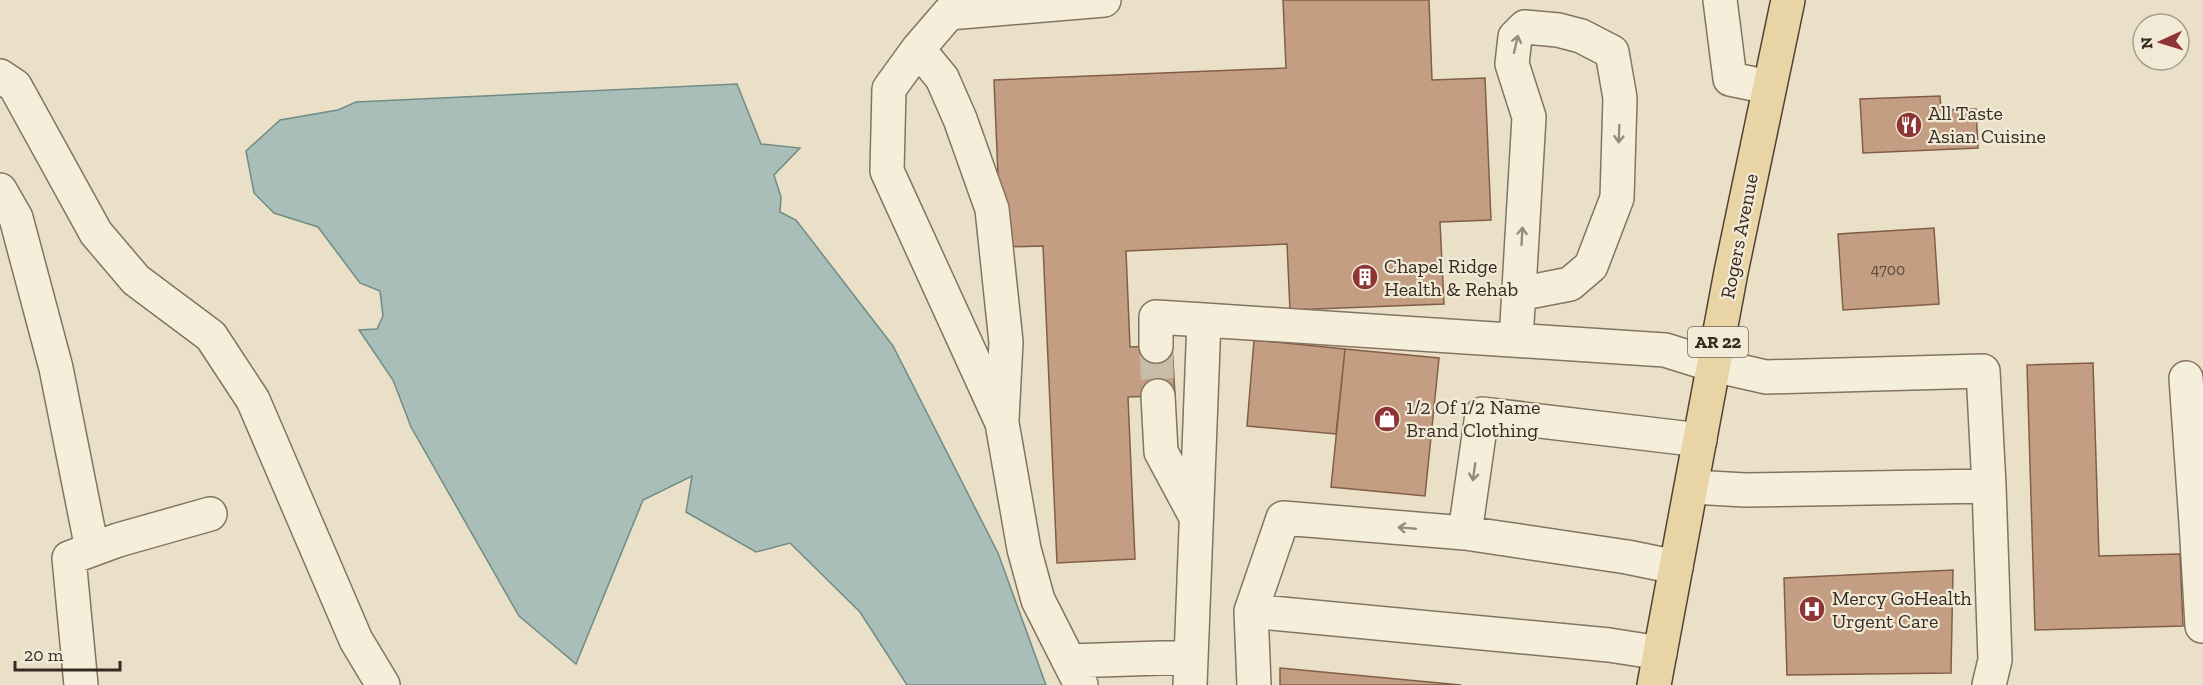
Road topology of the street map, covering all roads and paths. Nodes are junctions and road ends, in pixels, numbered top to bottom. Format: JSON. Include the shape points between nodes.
{"nodes":[{"id":1,"x":1104,"y":0,"type":"edge"},
{"id":2,"x":1720,"y":0,"type":"edge"},
{"id":3,"x":1788,"y":0,"type":"edge"},
{"id":4,"x":918,"y":49,"type":"junction"},
{"id":5,"x":0,"y":76,"type":"edge"},
{"id":6,"x":1769,"y":87,"type":"junction"},
{"id":7,"x":0,"y":190,"type":"edge"},
{"id":8,"x":1519,"y":294,"type":"junction"},
{"id":9,"x":1204,"y":320,"type":"junction"},
{"id":10,"x":1516,"y":340,"type":"junction"},
{"id":11,"x":1156,"y":346,"type":"tunnel mouth"},
{"id":12,"x":1713,"y":365,"type":"junction"},
{"id":13,"x":2186,"y":378,"type":"dead end"},
{"id":14,"x":1158,"y":396,"type":"tunnel mouth"},
{"id":15,"x":1002,"y":423,"type":"junction"},
{"id":16,"x":1700,"y":440,"type":"junction"},
{"id":17,"x":1989,"y":486,"type":"junction"},
{"id":18,"x":1692,"y":487,"type":"junction"},
{"id":19,"x":210,"y":514,"type":"dead end"},
{"id":20,"x":1197,"y":518,"type":"junction"},
{"id":21,"x":2200,"y":523,"type":"edge"},
{"id":22,"x":1466,"y":533,"type":"junction"},
{"id":23,"x":92,"y":549,"type":"junction"},
{"id":24,"x":1676,"y":567,"type":"junction"},
{"id":25,"x":1251,"y":611,"type":"junction"},
{"id":26,"x":2202,"y":626,"type":"edge"},
{"id":27,"x":1660,"y":653,"type":"junction"},
{"id":28,"x":1191,"y":671,"type":"edge"},
{"id":29,"x":1075,"y":673,"type":"edge"},
{"id":30,"x":81,"y":685,"type":"edge"},
{"id":31,"x":383,"y":685,"type":"edge"},
{"id":32,"x":1254,"y":685,"type":"edge"},
{"id":33,"x":1654,"y":685,"type":"edge"},
{"id":34,"x":1989,"y":685,"type":"edge"}],
"edges":[{"from":1,"to":4,"type":"street","via":[[949,13]]},
{"from":2,"to":6,"type":"street","via":[[1730,79]]},
{"from":3,"to":6,"type":"main road","name":"Rogers Avenue","number":"AR 22"},
{"from":4,"to":15,"type":"street","via":[[942,78],[992,209],[1006,342]]},
{"from":4,"to":15,"type":"street","via":[[888,89],[887,171]]},
{"from":5,"to":31,"type":"street","via":[[15,86],[96,233],[136,280],[212,336],[253,400],[356,639]]},
{"from":6,"to":12,"type":"main road","name":"Rogers Avenue","number":"AR 22"},
{"from":7,"to":23,"type":"street","via":[[16,218],[56,369]]},
{"from":8,"to":8,"type":"street","one_way":true,"via":[[1529,117],[1512,64],[1515,37],[1525,27],[1581,36],[1612,52],[1620,98],[1617,198],[1591,266],[1570,284]]},
{"from":8,"to":10,"type":"street"},
{"from":9,"to":10,"type":"street"},
{"from":9,"to":11,"type":"street","via":[[1156,317]]},
{"from":9,"to":20,"type":"street"},
{"from":10,"to":12,"type":"street","via":[[1665,350]]},
{"from":12,"to":16,"type":"main road","name":"Rogers Avenue","number":"AR 22"},
{"from":12,"to":17,"type":"street","via":[[1766,377],[1983,371]]},
{"from":13,"to":21,"type":"street"},
{"from":14,"to":20,"type":"street","via":[[1161,452]]},
{"from":15,"to":29,"type":"street","via":[[1024,549],[1038,600]]},
{"from":16,"to":18,"type":"main road","name":"Rogers Avenue","number":"AR 22"},
{"from":16,"to":22,"type":"street","one_way":true,"via":[[1482,414]]},
{"from":17,"to":18,"type":"street","via":[[1745,490]]},
{"from":17,"to":34,"type":"street","via":[[1995,660]]},
{"from":18,"to":24,"type":"main road","name":"Rogers Avenue","number":"AR 22"},
{"from":19,"to":23,"type":"street"},
{"from":20,"to":28,"type":"street"},
{"from":21,"to":26,"type":"street"},
{"from":22,"to":24,"type":"street"},
{"from":22,"to":25,"type":"street","one_way":true,"via":[[1283,518]]},
{"from":23,"to":30,"type":"street","via":[[69,558]]},
{"from":24,"to":27,"type":"main road","name":"Rogers Avenue","number":"AR 22"},
{"from":25,"to":27,"type":"street"},
{"from":25,"to":32,"type":"street"},
{"from":27,"to":33,"type":"main road","name":"Rogers Avenue","number":"AR 22"},
{"from":28,"to":29,"type":"street"}]}
